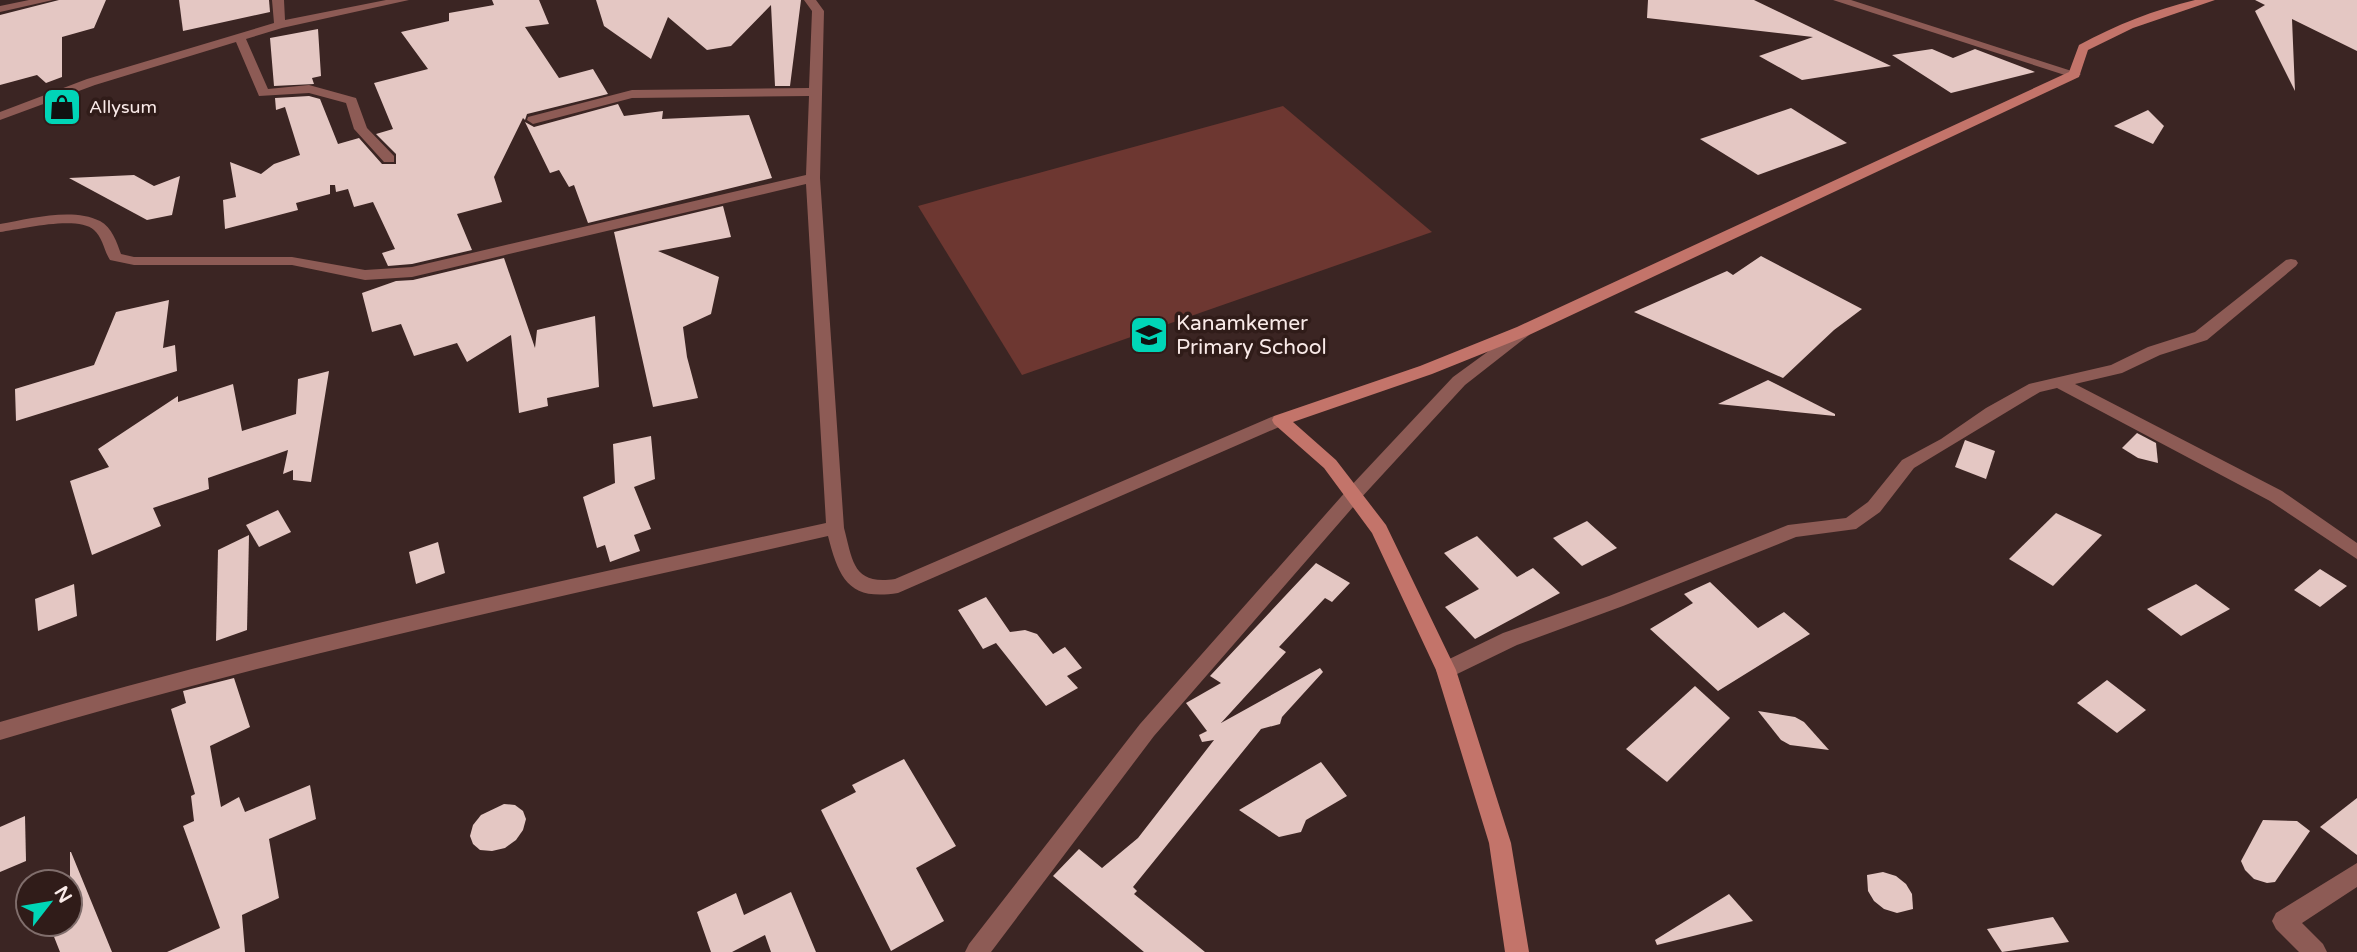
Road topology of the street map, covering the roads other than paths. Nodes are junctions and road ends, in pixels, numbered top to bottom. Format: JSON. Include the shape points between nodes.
{"nodes":[{"id":1,"x":47,"y":0,"type":"edge"},
{"id":2,"x":278,"y":0,"type":"edge"},
{"id":3,"x":403,"y":0,"type":"edge"},
{"id":4,"x":810,"y":0,"type":"edge"},
{"id":5,"x":1839,"y":0,"type":"edge"},
{"id":6,"x":2209,"y":0,"type":"edge"},
{"id":7,"x":0,"y":9,"type":"edge"},
{"id":8,"x":280,"y":25,"type":"junction"},
{"id":9,"x":239,"y":36,"type":"junction"},
{"id":10,"x":2075,"y":74,"type":"junction"},
{"id":11,"x":816,"y":92,"type":"junction"},
{"id":12,"x":0,"y":116,"type":"edge"},
{"id":13,"x":533,"y":120,"type":"dead end"},
{"id":14,"x":389,"y":159,"type":"dead end"},
{"id":15,"x":813,"y":178,"type":"junction"},
{"id":16,"x":0,"y":228,"type":"edge"},
{"id":17,"x":2291,"y":263,"type":"dead end"},
{"id":18,"x":1522,"y":331,"type":"junction"},
{"id":19,"x":2058,"y":382,"type":"junction"},
{"id":20,"x":1280,"y":420,"type":"junction"},
{"id":21,"x":1354,"y":494,"type":"junction"},
{"id":22,"x":835,"y":528,"type":"junction"},
{"id":23,"x":2357,"y":552,"type":"edge"},
{"id":24,"x":1446,"y":670,"type":"junction"},
{"id":25,"x":0,"y":731,"type":"edge"},
{"id":26,"x":2357,"y":874,"type":"edge"},
{"id":27,"x":977,"y":952,"type":"edge"},
{"id":28,"x":1517,"y":952,"type":"edge"},
{"id":29,"x":2315,"y":952,"type":"edge"}],
"edges":[{"from":1,"to":7,"type":"street"},
{"from":2,"to":8,"type":"street"},
{"from":3,"to":8,"type":"street"},
{"from":4,"to":11,"type":"street","via":[[818,11]]},
{"from":5,"to":10,"type":"street"},
{"from":6,"to":10,"type":"street","via":[[2154,13],[2115,29],[2084,48]]},
{"from":8,"to":9,"type":"street"},
{"from":9,"to":12,"type":"street"},
{"from":9,"to":14,"type":"street","via":[[263,93],[309,89],[352,101],[361,129]]},
{"from":10,"to":18,"type":"street"},
{"from":11,"to":13,"type":"street","via":[[632,94]]},
{"from":11,"to":15,"type":"street"},
{"from":15,"to":16,"type":"street","via":[[412,272],[365,275],[292,261],[134,261],[115,257],[108,238],[95,224],[55,219]]},
{"from":15,"to":22,"type":"street"},
{"from":17,"to":19,"type":"street","via":[[2201,336],[2116,369]]},
{"from":18,"to":20,"type":"street"},
{"from":18,"to":21,"type":"street","via":[[1459,380]]},
{"from":19,"to":23,"type":"street","via":[[2276,496]]},
{"from":19,"to":24,"type":"street","via":[[2024,394],[1908,464],[1874,507],[1850,524],[1794,530],[1510,639]]},
{"from":20,"to":21,"type":"street","via":[[1330,464]]},
{"from":20,"to":22,"type":"street","via":[[898,586],[861,585],[848,575]]},
{"from":21,"to":24,"type":"street","via":[[1380,530]]},
{"from":21,"to":27,"type":"street","via":[[1147,730]]},
{"from":22,"to":25,"type":"street","via":[[230,667]]},
{"from":24,"to":28,"type":"street","via":[[1500,844]]},
{"from":26,"to":29,"type":"street","via":[[2284,921]]}]}
